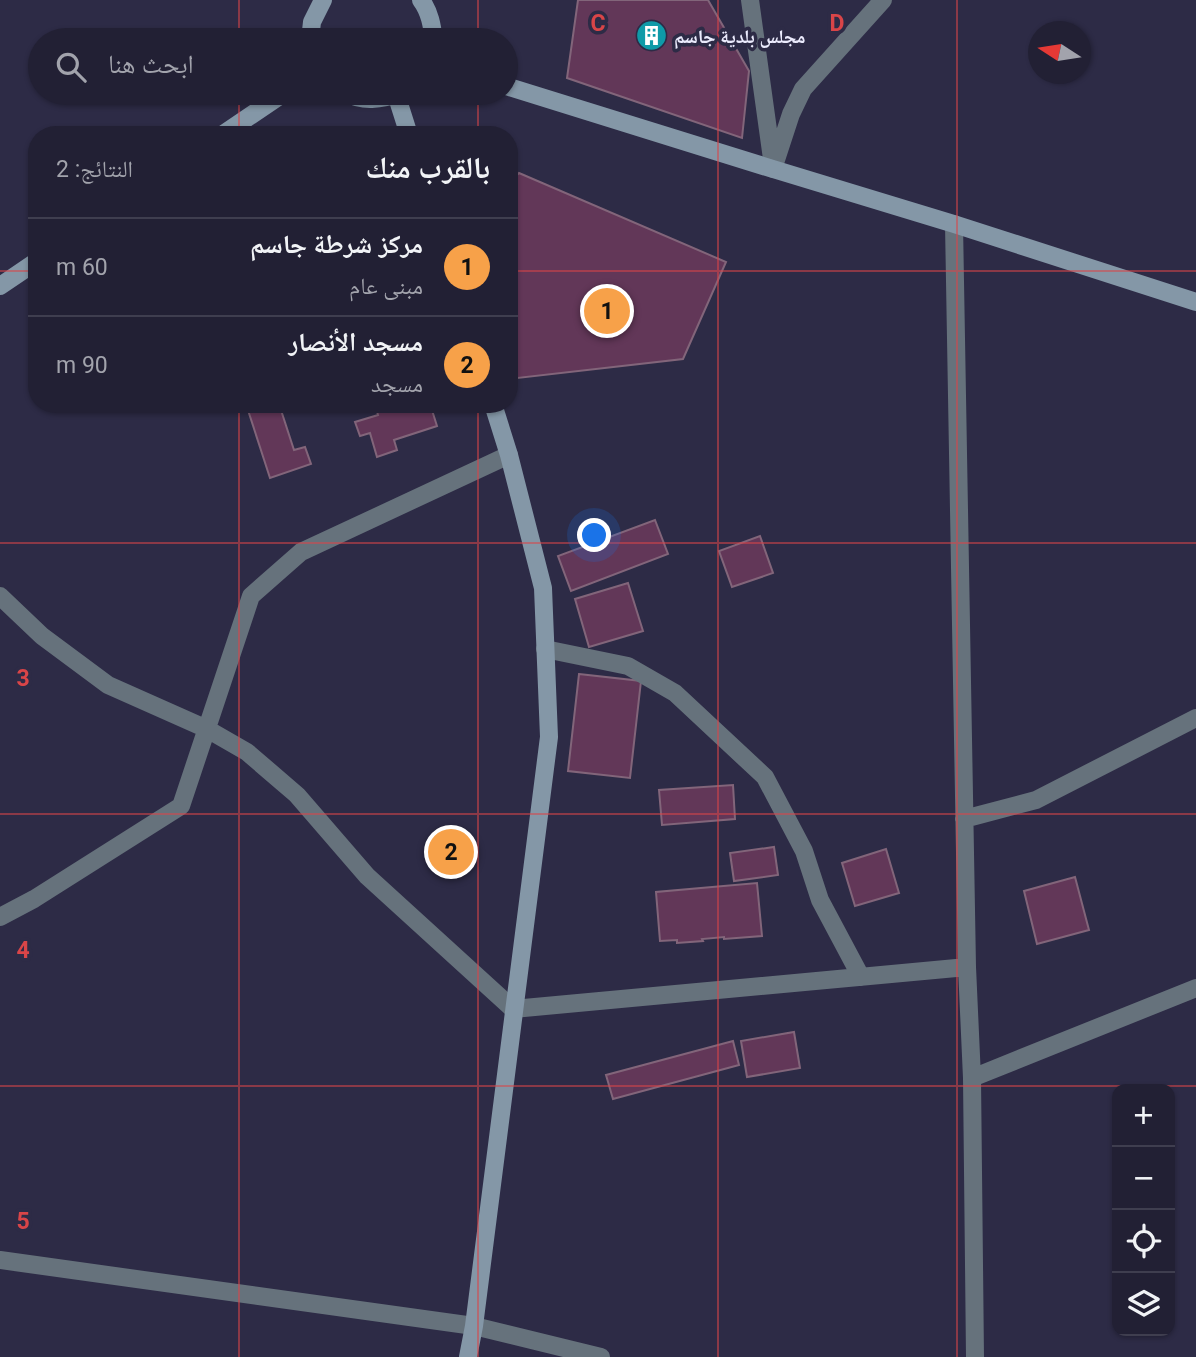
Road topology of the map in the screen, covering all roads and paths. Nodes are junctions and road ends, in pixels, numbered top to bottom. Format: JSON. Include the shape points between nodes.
{"nodes":[{"id":1,"x":323,"y":0,"type":"edge"},
{"id":2,"x":421,"y":0,"type":"edge"},
{"id":3,"x":750,"y":0,"type":"edge"},
{"id":4,"x":883,"y":0,"type":"edge"},
{"id":5,"x":311,"y":28,"type":"edge"},
{"id":6,"x":433,"y":28,"type":"edge"},
{"id":7,"x":518,"y":90,"type":"edge"},
{"id":8,"x":266,"y":105,"type":"edge"},
{"id":9,"x":400,"y":105,"type":"edge"},
{"id":10,"x":235,"y":126,"type":"edge"},
{"id":11,"x":406,"y":126,"type":"edge"},
{"id":12,"x":773,"y":169,"type":"junction"},
{"id":13,"x":954,"y":224,"type":"junction"},
{"id":14,"x":28,"y":267,"type":"edge"},
{"id":15,"x":0,"y":286,"type":"edge"},
{"id":16,"x":1196,"y":302,"type":"edge"},
{"id":17,"x":496,"y":413,"type":"edge"},
{"id":18,"x":509,"y":455,"type":"junction"},
{"id":19,"x":0,"y":596,"type":"edge"},
{"id":20,"x":545,"y":649,"type":"junction"},
{"id":21,"x":1196,"y":718,"type":"edge"},
{"id":22,"x":207,"y":729,"type":"junction"},
{"id":23,"x":964,"y":820,"type":"junction"},
{"id":24,"x":0,"y":917,"type":"edge"},
{"id":25,"x":967,"y":967,"type":"junction"},
{"id":26,"x":861,"y":977,"type":"junction"},
{"id":27,"x":1196,"y":988,"type":"edge"},
{"id":28,"x":513,"y":1009,"type":"junction"},
{"id":29,"x":972,"y":1078,"type":"junction"},
{"id":30,"x":0,"y":1260,"type":"edge"},
{"id":31,"x":474,"y":1325,"type":"junction"},
{"id":32,"x":468,"y":1357,"type":"edge"},
{"id":33,"x":601,"y":1357,"type":"edge"},
{"id":34,"x":975,"y":1357,"type":"edge"}],
"edges":[{"from":1,"to":5,"type":"main road"},
{"from":2,"to":6,"type":"main road"},
{"from":3,"to":12,"type":"street"},
{"from":4,"to":12,"type":"street","via":[[803,89]]},
{"from":7,"to":12,"type":"main road"},
{"from":8,"to":10,"type":"main road"},
{"from":9,"to":11,"type":"main road"},
{"from":12,"to":13,"type":"main road"},
{"from":13,"to":16,"type":"main road"},
{"from":13,"to":23,"type":"street"},
{"from":14,"to":15,"type":"main road"},
{"from":17,"to":18,"type":"main road"},
{"from":18,"to":20,"type":"main road","via":[[542,588]]},
{"from":18,"to":22,"type":"street","via":[[301,552],[251,596]]},
{"from":19,"to":22,"type":"street","via":[[42,636],[108,685]]},
{"from":20,"to":26,"type":"street","via":[[628,666],[675,693],[765,777],[804,851],[820,900]]},
{"from":20,"to":28,"type":"main road","via":[[549,737]]},
{"from":21,"to":23,"type":"street","via":[[1036,800]]},
{"from":22,"to":24,"type":"street","via":[[181,806]]},
{"from":22,"to":28,"type":"street","via":[[247,752],[297,795],[367,876]]},
{"from":23,"to":25,"type":"street"},
{"from":25,"to":26,"type":"street"},
{"from":25,"to":29,"type":"street"},
{"from":26,"to":28,"type":"street"},
{"from":27,"to":29,"type":"street"},
{"from":28,"to":31,"type":"main road"},
{"from":29,"to":34,"type":"street"},
{"from":30,"to":31,"type":"street"},
{"from":31,"to":32,"type":"main road"},
{"from":31,"to":33,"type":"street"}]}
